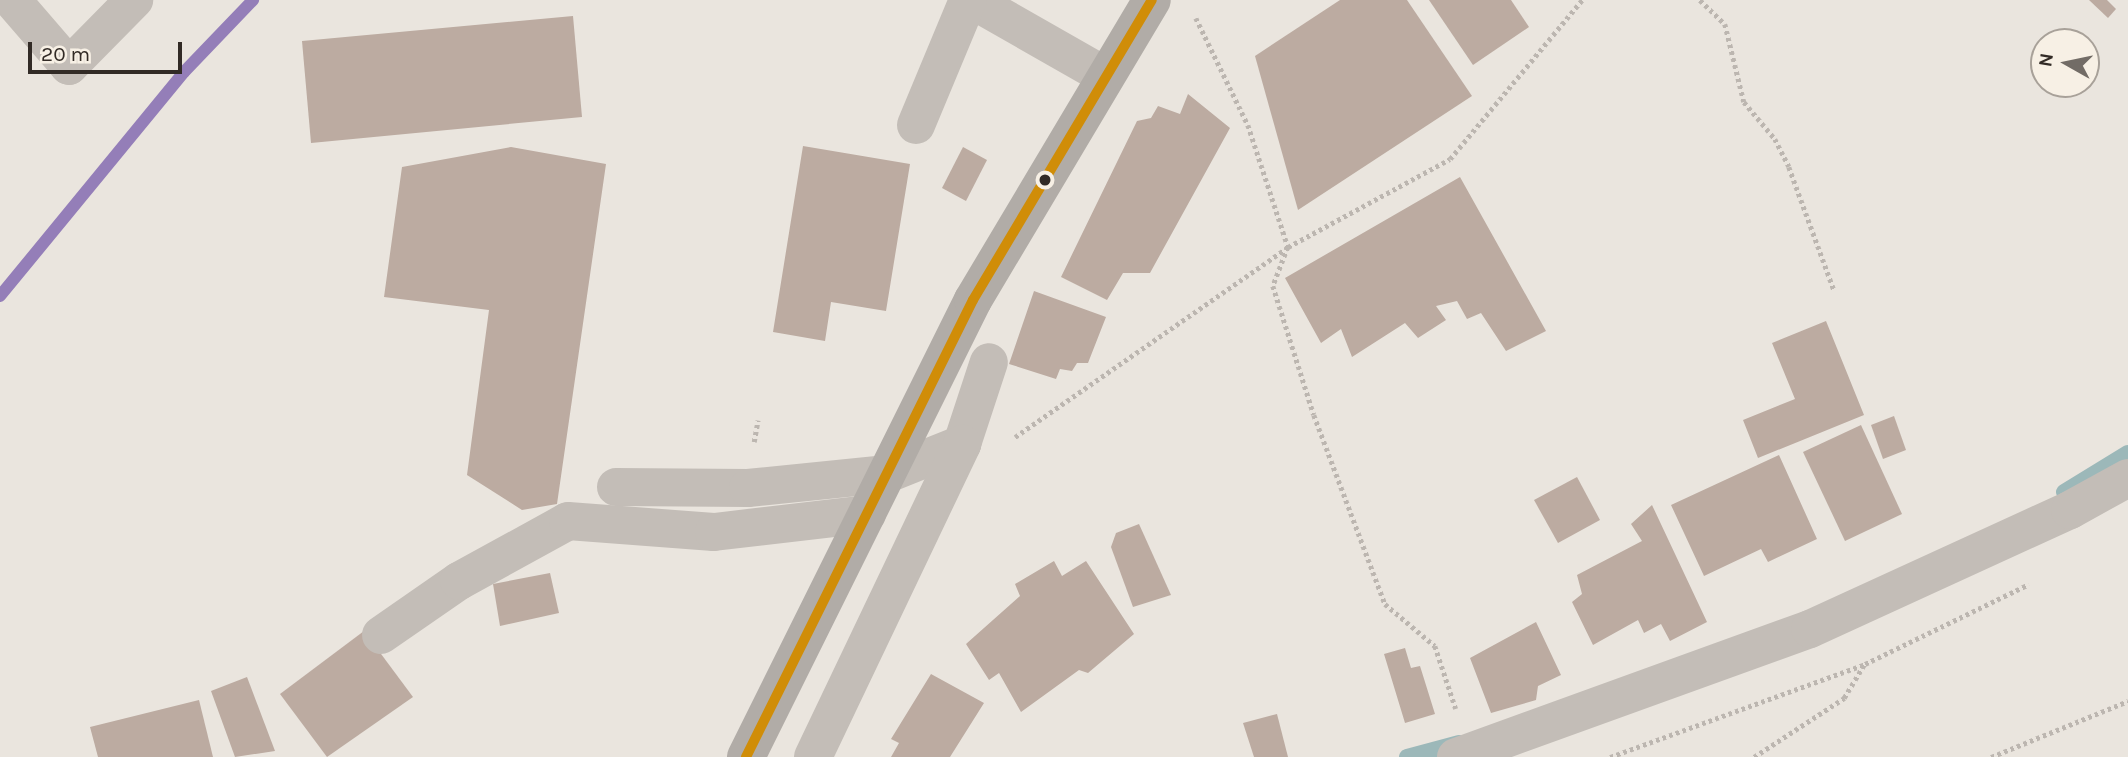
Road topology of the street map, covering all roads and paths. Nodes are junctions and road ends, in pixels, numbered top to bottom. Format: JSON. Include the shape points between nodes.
{"nodes":[{"id":1,"x":12,"y":0,"type":"edge"},
{"id":2,"x":134,"y":0,"type":"edge"},
{"id":3,"x":970,"y":0,"type":"edge"},
{"id":4,"x":1152,"y":0,"type":"edge"},
{"id":5,"x":1582,"y":0,"type":"edge"},
{"id":6,"x":1700,"y":0,"type":"edge"},
{"id":7,"x":1189,"y":5,"type":"dead end"},
{"id":8,"x":1105,"y":76,"type":"junction"},
{"id":9,"x":916,"y":125,"type":"dead end"},
{"id":10,"x":1288,"y":247,"type":"junction"},
{"id":11,"x":1834,"y":290,"type":"dead end"},
{"id":12,"x":989,"y":362,"type":"dead end"},
{"id":13,"x":1013,"y":439,"type":"dead end"},
{"id":14,"x":962,"y":444,"type":"junction"},
{"id":15,"x":887,"y":474,"type":"junction"},
{"id":16,"x":2128,"y":478,"type":"edge"},
{"id":17,"x":616,"y":487,"type":"dead end"},
{"id":18,"x":867,"y":514,"type":"junction"},
{"id":19,"x":381,"y":635,"type":"dead end"},
{"id":20,"x":1865,"y":664,"type":"dead end"},
{"id":21,"x":2128,"y":701,"type":"edge"},
{"id":22,"x":1463,"y":755,"type":"edge"},
{"id":23,"x":746,"y":757,"type":"edge"},
{"id":24,"x":813,"y":757,"type":"edge"},
{"id":25,"x":1754,"y":757,"type":"edge"},
{"id":26,"x":1991,"y":757,"type":"edge"}],
"edges":[{"from":1,"to":2,"type":"street","via":[[69,66]]},
{"from":3,"to":8,"type":"street"},
{"from":3,"to":9,"type":"street"},
{"from":4,"to":8,"type":"main road"},
{"from":5,"to":10,"type":"path","via":[[1450,159]]},
{"from":6,"to":11,"type":"path","via":[[1725,24],[1744,102],[1768,129],[1789,167]]},
{"from":7,"to":10,"type":"path","via":[[1248,125]]},
{"from":8,"to":15,"type":"main road","via":[[973,300]]},
{"from":10,"to":13,"type":"path"},
{"from":10,"to":22,"type":"path","via":[[1273,286],[1314,415],[1385,604],[1434,646]]},
{"from":12,"to":14,"type":"street"},
{"from":14,"to":15,"type":"street"},
{"from":14,"to":24,"type":"street"},
{"from":15,"to":17,"type":"street","via":[[748,488]]},
{"from":15,"to":18,"type":"main road"},
{"from":16,"to":22,"type":"street","via":[[2070,510],[1810,629]]},
{"from":18,"to":19,"type":"street","via":[[714,532],[568,521],[460,580]]},
{"from":18,"to":23,"type":"main road"},
{"from":20,"to":25,"type":"path","via":[[1844,698]]},
{"from":21,"to":26,"type":"path"}]}
